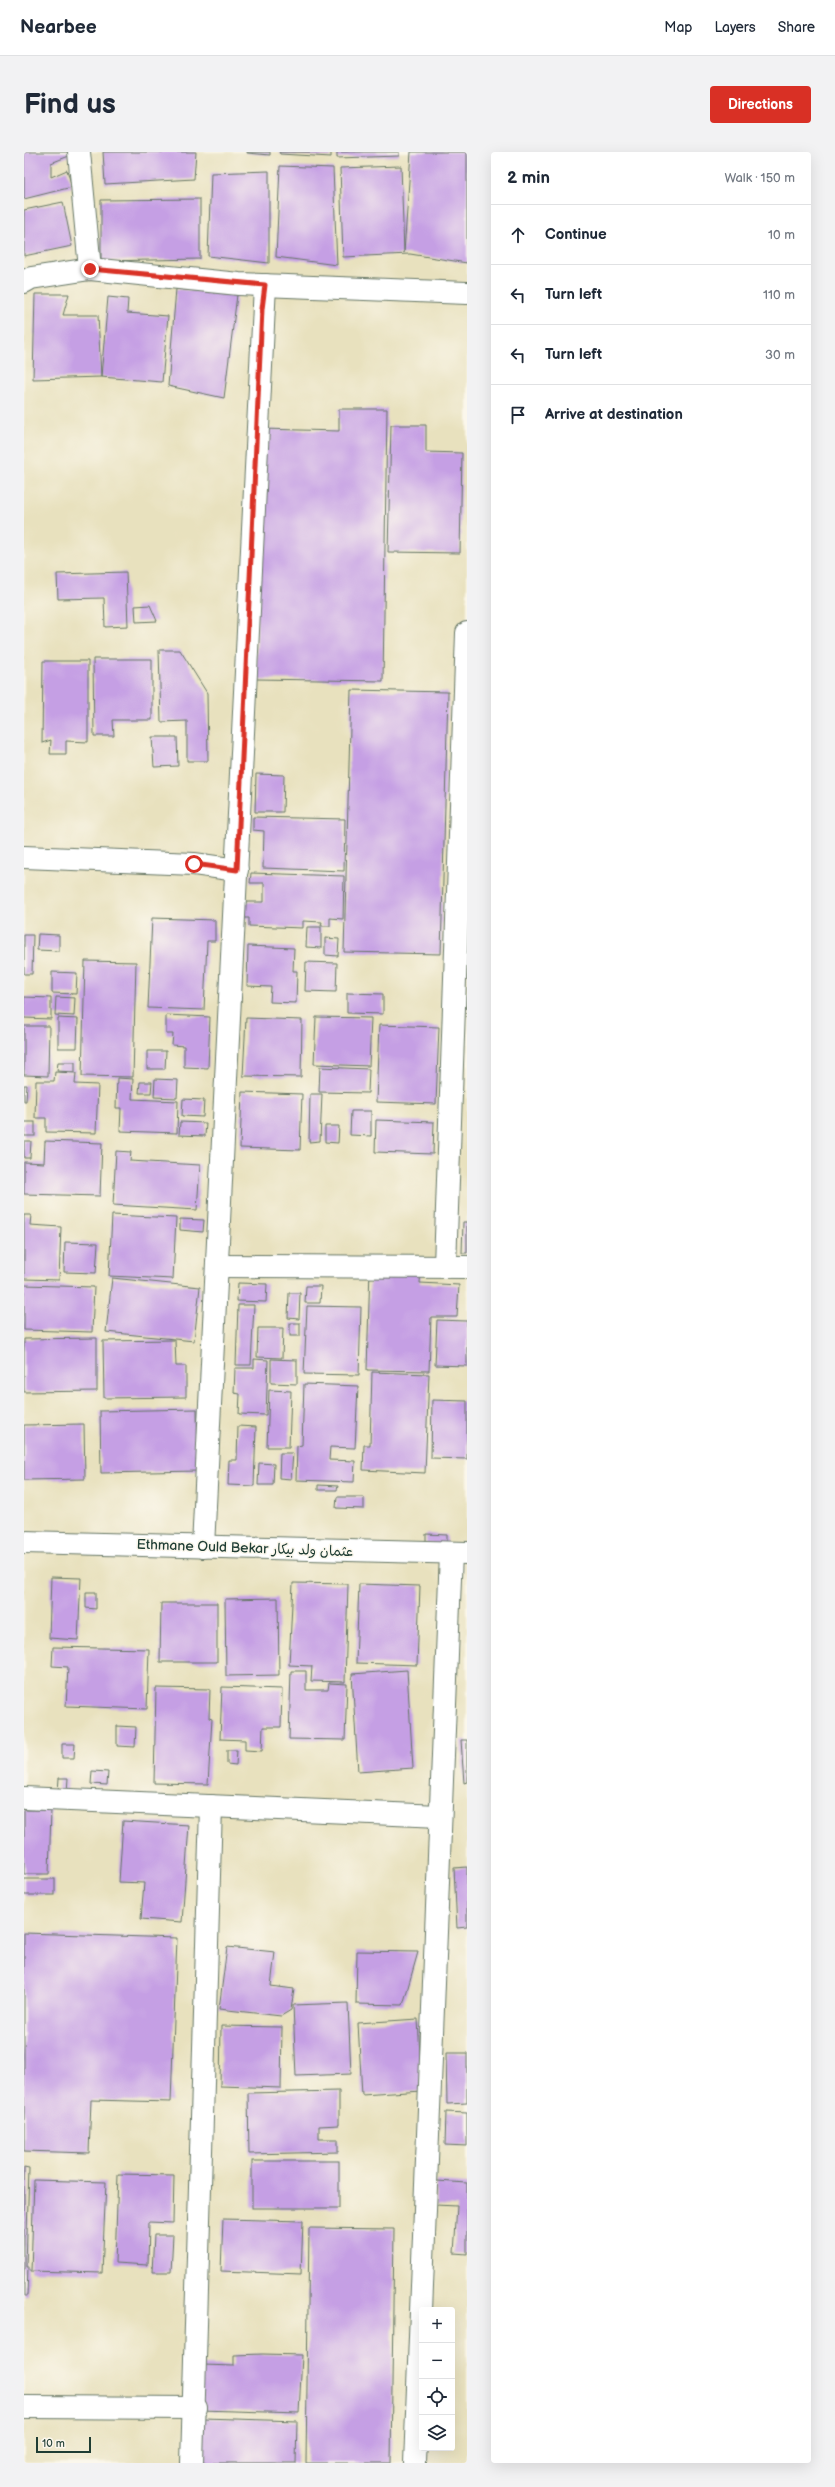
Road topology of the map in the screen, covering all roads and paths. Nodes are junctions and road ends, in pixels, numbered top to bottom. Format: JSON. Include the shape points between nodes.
{"nodes":[{"id":1,"x":79,"y":152,"type":"edge"},
{"id":2,"x":90,"y":269,"type":"junction"},
{"id":3,"x":24,"y":282,"type":"edge"},
{"id":4,"x":265,"y":285,"type":"junction"},
{"id":5,"x":467,"y":293,"type":"edge"},
{"id":6,"x":467,"y":633,"type":"edge"},
{"id":7,"x":24,"y":857,"type":"edge"},
{"id":8,"x":237,"y":870,"type":"junction"},
{"id":9,"x":218,"y":1266,"type":"junction"},
{"id":10,"x":445,"y":1266,"type":"junction"},
{"id":11,"x":467,"y":1267,"type":"edge"},
{"id":12,"x":24,"y":1542,"type":"edge"},
{"id":13,"x":203,"y":1547,"type":"junction"},
{"id":14,"x":459,"y":1553,"type":"edge"},
{"id":15,"x":24,"y":1798,"type":"edge"},
{"id":16,"x":211,"y":1806,"type":"junction"},
{"id":17,"x":440,"y":1816,"type":"junction"},
{"id":18,"x":24,"y":2407,"type":"edge"},
{"id":19,"x":196,"y":2408,"type":"junction"},
{"id":20,"x":192,"y":2463,"type":"edge"},
{"id":21,"x":415,"y":2463,"type":"edge"}],
"edges":[{"from":1,"to":2,"type":"street"},
{"from":2,"to":3,"type":"street","via":[[32,278]]},
{"from":2,"to":4,"type":"street"},
{"from":4,"to":5,"type":"street"},
{"from":4,"to":8,"type":"street"},
{"from":6,"to":10,"type":"street"},
{"from":7,"to":8,"type":"street","via":[[194,864]]},
{"from":8,"to":9,"type":"street"},
{"from":9,"to":10,"type":"street"},
{"from":9,"to":13,"type":"street"},
{"from":10,"to":11,"type":"street"},
{"from":12,"to":13,"type":"street","name":"Ethmane Ould Bekar عثمان ولد بيكار"},
{"from":13,"to":14,"type":"street","name":"Ethmane Ould Bekar عثمان ولد بيكار"},
{"from":14,"to":17,"type":"street"},
{"from":15,"to":16,"type":"street"},
{"from":16,"to":17,"type":"street"},
{"from":16,"to":19,"type":"street"},
{"from":17,"to":21,"type":"street"},
{"from":18,"to":19,"type":"street"},
{"from":19,"to":20,"type":"street"}]}
